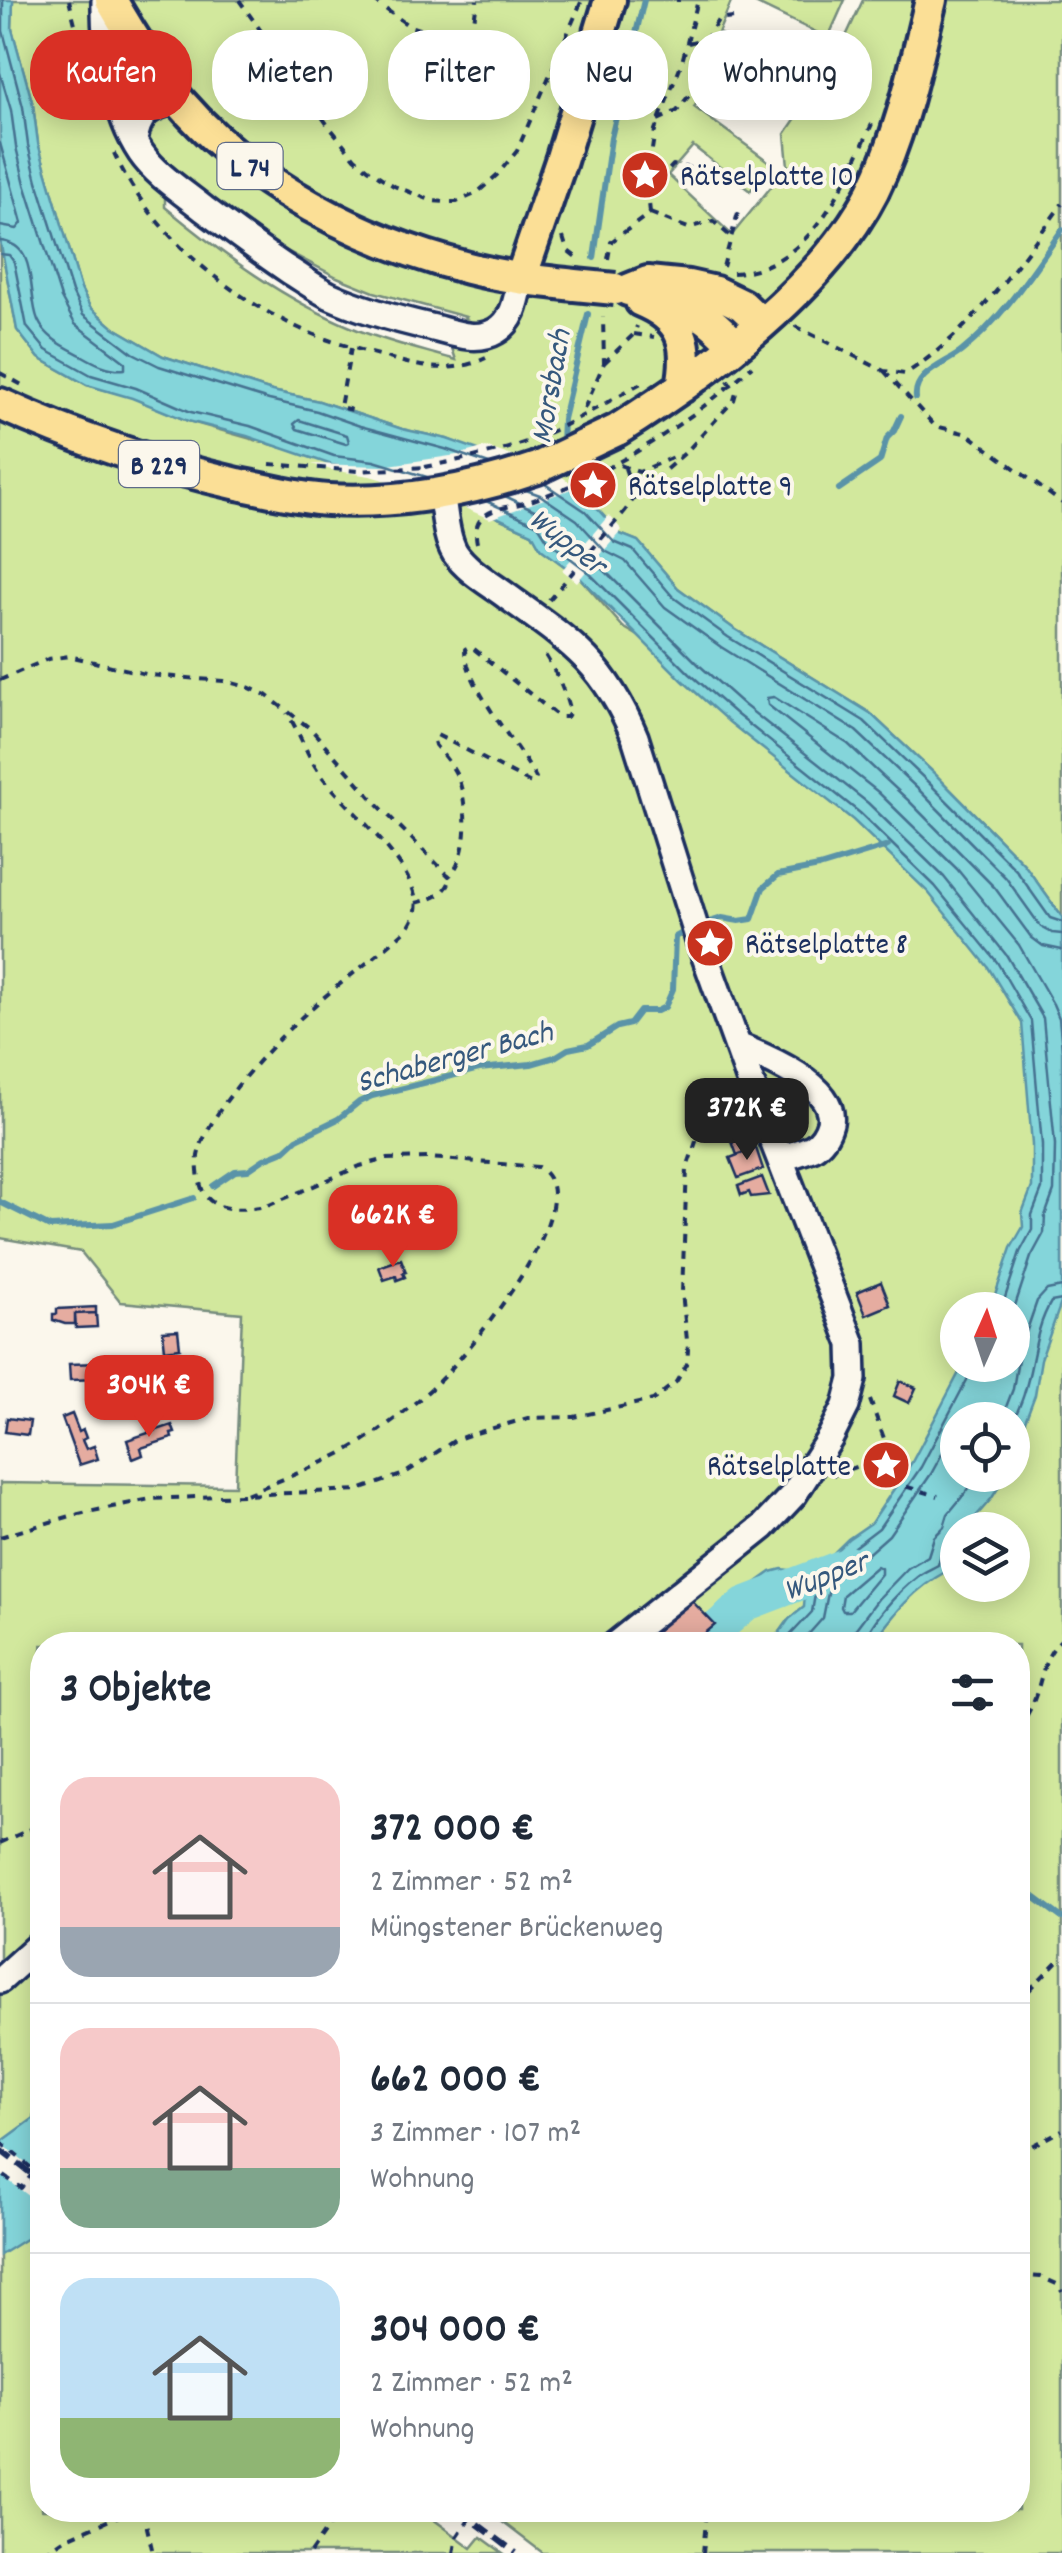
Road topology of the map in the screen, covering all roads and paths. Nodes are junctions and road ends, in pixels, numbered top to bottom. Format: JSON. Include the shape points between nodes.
{"nodes":[{"id":1,"x":108,"y":0,"type":"edge"},
{"id":2,"x":239,"y":0,"type":"edge"},
{"id":3,"x":374,"y":0,"type":"edge"},
{"id":4,"x":477,"y":0,"type":"edge"},
{"id":5,"x":582,"y":0,"type":"edge"},
{"id":6,"x":610,"y":0,"type":"edge"},
{"id":7,"x":698,"y":0,"type":"edge"},
{"id":8,"x":931,"y":0,"type":"edge"},
{"id":9,"x":733,"y":18,"type":"dead end"},
{"id":10,"x":128,"y":30,"type":"edge"},
{"id":11,"x":691,"y":30,"type":"edge"},
{"id":12,"x":712,"y":30,"type":"edge"},
{"id":13,"x":688,"y":43,"type":"edge"},
{"id":14,"x":668,"y":94,"type":"edge"},
{"id":15,"x":688,"y":97,"type":"edge"},
{"id":16,"x":192,"y":115,"type":"edge"},
{"id":17,"x":668,"y":116,"type":"edge"},
{"id":18,"x":140,"y":120,"type":"edge"},
{"id":19,"x":658,"y":120,"type":"edge"},
{"id":20,"x":872,"y":124,"type":"dead end"},
{"id":21,"x":134,"y":141,"type":"junction"},
{"id":22,"x":690,"y":168,"type":"dead end"},
{"id":23,"x":648,"y":194,"type":"junction"},
{"id":24,"x":1062,"y":204,"type":"edge"},
{"id":25,"x":738,"y":209,"type":"dead end"},
{"id":26,"x":650,"y":213,"type":"junction"},
{"id":27,"x":565,"y":223,"type":"dead end"},
{"id":28,"x":730,"y":236,"type":"junction"},
{"id":29,"x":608,"y":259,"type":"dead end"},
{"id":30,"x":576,"y":273,"type":"junction"},
{"id":31,"x":521,"y":278,"type":"junction"},
{"id":32,"x":615,"y":299,"type":"junction"},
{"id":33,"x":761,"y":323,"type":"junction"},
{"id":34,"x":795,"y":326,"type":"dead end"},
{"id":35,"x":658,"y":337,"type":"dead end"},
{"id":36,"x":735,"y":346,"type":"junction"},
{"id":37,"x":351,"y":348,"type":"dead end"},
{"id":38,"x":604,"y":364,"type":"junction"},
{"id":39,"x":884,"y":372,"type":"junction"},
{"id":40,"x":0,"y":373,"type":"edge"},
{"id":41,"x":652,"y":380,"type":"dead end"},
{"id":42,"x":682,"y":387,"type":"junction"},
{"id":43,"x":30,"y":390,"type":"dead end"},
{"id":44,"x":0,"y":404,"type":"edge"},
{"id":45,"x":584,"y":408,"type":"dead end"},
{"id":46,"x":356,"y":412,"type":"dead end"},
{"id":47,"x":611,"y":416,"type":"junction"},
{"id":48,"x":681,"y":456,"type":"junction"},
{"id":49,"x":265,"y":464,"type":"dead end"},
{"id":50,"x":442,"y":493,"type":"junction"},
{"id":51,"x":635,"y":497,"type":"junction"},
{"id":52,"x":1062,"y":503,"type":"edge"},
{"id":53,"x":478,"y":545,"type":"dead end"},
{"id":54,"x":541,"y":608,"type":"junction"},
{"id":55,"x":0,"y":680,"type":"edge"},
{"id":56,"x":281,"y":706,"type":"junction"},
{"id":57,"x":451,"y":875,"type":"junction"},
{"id":58,"x":416,"y":903,"type":"junction"},
{"id":59,"x":738,"y":1046,"type":"junction"},
{"id":60,"x":756,"y":1097,"type":"junction"},
{"id":61,"x":782,"y":1158,"type":"junction"},
{"id":62,"x":853,"y":1353,"type":"junction"},
{"id":63,"x":889,"y":1455,"type":"junction"},
{"id":64,"x":800,"y":1486,"type":"junction"},
{"id":65,"x":246,"y":1494,"type":"junction"},
{"id":66,"x":938,"y":1496,"type":"dead end"},
{"id":67,"x":0,"y":1537,"type":"edge"},
{"id":68,"x":631,"y":1632,"type":"edge"},
{"id":69,"x":1062,"y":1639,"type":"edge"},
{"id":70,"x":1030,"y":1710,"type":"edge"},
{"id":71,"x":30,"y":1830,"type":"edge"},
{"id":72,"x":0,"y":1844,"type":"edge"},
{"id":73,"x":30,"y":1953,"type":"edge"},
{"id":74,"x":1062,"y":1956,"type":"edge"},
{"id":75,"x":0,"y":1980,"type":"edge"},
{"id":76,"x":1030,"y":1989,"type":"edge"},
{"id":77,"x":1062,"y":2130,"type":"edge"},
{"id":78,"x":0,"y":2142,"type":"edge"},
{"id":79,"x":1030,"y":2147,"type":"edge"},
{"id":80,"x":30,"y":2166,"type":"edge"},
{"id":81,"x":0,"y":2173,"type":"edge"},
{"id":82,"x":30,"y":2176,"type":"edge"},
{"id":83,"x":1030,"y":2277,"type":"edge"},
{"id":84,"x":1062,"y":2292,"type":"edge"},
{"id":85,"x":104,"y":2522,"type":"edge"},
{"id":86,"x":146,"y":2522,"type":"edge"},
{"id":87,"x":332,"y":2522,"type":"edge"},
{"id":88,"x":467,"y":2522,"type":"edge"},
{"id":89,"x":706,"y":2522,"type":"edge"},
{"id":90,"x":44,"y":2553,"type":"edge"},
{"id":91,"x":153,"y":2553,"type":"edge"},
{"id":92,"x":310,"y":2553,"type":"edge"},
{"id":93,"x":454,"y":2553,"type":"edge"},
{"id":94,"x":703,"y":2553,"type":"edge"}],
"edges":[{"from":1,"to":10,"type":"main road","number":"L 74"},
{"from":1,"to":21,"type":"street","via":[[104,26],[121,115]]},
{"from":2,"to":5,"type":"path","via":[[368,170],[433,201],[457,202],[476,193],[517,152]]},
{"from":3,"to":4,"type":"path","via":[[409,26],[459,41],[474,29]]},
{"from":6,"to":31,"type":"main road"},
{"from":7,"to":11,"type":"path"},
{"from":8,"to":33,"type":"main road","number":"B 229","via":[[898,132],[874,189],[840,243]]},
{"from":9,"to":12,"type":"path","via":[[718,20]]},
{"from":13,"to":14,"type":"path"},
{"from":15,"to":17,"type":"path"},
{"from":16,"to":31,"type":"main road","number":"L 74","via":[[258,172],[333,218],[443,261]]},
{"from":18,"to":21,"type":"street"},
{"from":19,"to":23,"type":"path"},
{"from":20,"to":28,"type":"path","via":[[847,179],[796,247],[753,272],[722,274]]},
{"from":21,"to":31,"type":"street","via":[[175,186],[251,245],[324,293],[375,314],[483,336],[514,311]]},
{"from":22,"to":23,"type":"path","via":[[674,165]]},
{"from":23,"to":26,"type":"path"},
{"from":24,"to":39,"type":"path","via":[[966,326],[905,374]]},
{"from":25,"to":28,"type":"path"},
{"from":26,"to":28,"type":"path","via":[[688,228],[713,221]]},
{"from":26,"to":29,"type":"path","via":[[611,242]]},
{"from":27,"to":30,"type":"path","via":[[564,244]]},
{"from":30,"to":31,"type":"main road","number":"L 74"},
{"from":30,"to":32,"type":"main road","number":"L 74","bridge":true},
{"from":32,"to":33,"type":"main road","number":"L 74","via":[[648,282],[715,292]]},
{"from":32,"to":36,"type":"main road","number":"L 74","via":[[676,299]]},
{"from":32,"to":38,"type":"path"},
{"from":32,"to":42,"type":"main road","number":"L 74","via":[[638,300],[675,322],[686,363]]},
{"from":33,"to":36,"type":"main road","number":"B 229"},
{"from":34,"to":39,"type":"path"},
{"from":35,"to":38,"type":"path","via":[[634,334]]},
{"from":36,"to":42,"type":"main road","number":"B 229"},
{"from":37,"to":46,"type":"path","via":[[340,408]]},
{"from":38,"to":45,"type":"path"},
{"from":39,"to":52,"type":"path","via":[[935,426],[968,434]]},
{"from":40,"to":43,"type":"path"},
{"from":41,"to":47,"type":"path"},
{"from":42,"to":47,"type":"main road","number":"B 229"},
{"from":44,"to":50,"type":"main road","number":"B 229","via":[[108,449],[290,495],[361,500]]},
{"from":47,"to":49,"type":"path","bridge":true,"via":[[425,467],[358,471]]},
{"from":47,"to":50,"type":"main road","number":"B 229","bridge":true,"via":[[538,468]]},
{"from":48,"to":51,"type":"path"},
{"from":48,"to":51,"type":"path","via":[[639,472],[622,466]]},
{"from":48,"to":53,"type":"path","via":[[734,400],[732,384],[603,470],[486,514],[478,523]]},
{"from":50,"to":54,"type":"street","via":[[457,556]]},
{"from":51,"to":54,"type":"path"},
{"from":54,"to":57,"type":"path","via":[[531,634],[553,665],[570,714],[559,716],[474,649],[465,650],[480,689],[536,778],[530,782],[434,738],[462,794],[464,838]]},
{"from":54,"to":59,"type":"street","via":[[614,692],[635,736]]},
{"from":55,"to":56,"type":"path","via":[[69,656],[150,675],[238,683]]},
{"from":56,"to":57,"type":"path"},
{"from":56,"to":58,"type":"path","via":[[319,772],[403,872]]},
{"from":57,"to":58,"type":"path","via":[[440,893]]},
{"from":58,"to":65,"type":"path","via":[[408,928],[313,1006],[230,1098],[202,1146],[201,1188],[220,1206],[260,1207],[374,1162],[430,1158],[538,1168],[552,1186],[552,1212],[536,1252],[438,1382],[358,1445]]},
{"from":59,"to":60,"type":"street"},
{"from":59,"to":61,"type":"street","via":[[805,1080],[828,1104],[830,1122],[821,1141]]},
{"from":60,"to":61,"type":"street"},
{"from":60,"to":65,"type":"path","via":[[703,1121],[690,1155],[682,1292],[687,1364],[668,1390],[642,1404],[528,1418],[466,1436],[404,1474],[359,1490]]},
{"from":61,"to":62,"type":"street"},
{"from":62,"to":63,"type":"path"},
{"from":62,"to":64,"type":"street","via":[[846,1406]]},
{"from":63,"to":64,"type":"path"},
{"from":63,"to":66,"type":"path","via":[[901,1486]]},
{"from":64,"to":68,"type":"street","via":[[763,1526]]},
{"from":65,"to":67,"type":"path","via":[[150,1498]]},
{"from":69,"to":70,"type":"path","via":[[1051,1648]]},
{"from":71,"to":72,"type":"path"},
{"from":73,"to":75,"type":"street"},
{"from":74,"to":76,"type":"path"},
{"from":77,"to":79,"type":"path"},
{"from":78,"to":80,"type":"path"},
{"from":81,"to":82,"type":"path","via":[[21,2188]]},
{"from":83,"to":84,"type":"path"},
{"from":85,"to":90,"type":"path"},
{"from":86,"to":91,"type":"path"},
{"from":87,"to":92,"type":"path"},
{"from":88,"to":93,"type":"path"},
{"from":89,"to":94,"type":"path"}]}
